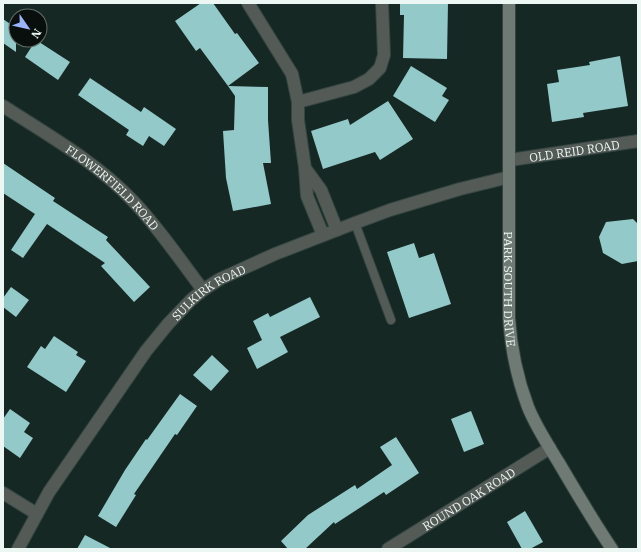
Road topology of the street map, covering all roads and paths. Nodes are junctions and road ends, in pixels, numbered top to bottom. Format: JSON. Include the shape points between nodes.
{"nodes":[{"id":1,"x":248,"y":3,"type":"edge"},
{"id":2,"x":382,"y":3,"type":"edge"},
{"id":3,"x":510,"y":3,"type":"edge"},
{"id":4,"x":298,"y":102,"type":"junction"},
{"id":5,"x":3,"y":106,"type":"edge"},
{"id":6,"x":638,"y":141,"type":"edge"},
{"id":7,"x":510,"y":160,"type":"junction"},
{"id":8,"x":305,"y":168,"type":"junction"},
{"id":9,"x":509,"y":177,"type":"junction"},
{"id":10,"x":355,"y":223,"type":"junction"},
{"id":11,"x":337,"y":230,"type":"junction"},
{"id":12,"x":323,"y":236,"type":"junction"},
{"id":13,"x":203,"y":290,"type":"junction"},
{"id":14,"x":391,"y":320,"type":"dead end"},
{"id":15,"x":550,"y":448,"type":"junction"},
{"id":16,"x":3,"y":493,"type":"edge"},
{"id":17,"x":37,"y":514,"type":"junction"},
{"id":18,"x":18,"y":549,"type":"edge"},
{"id":19,"x":388,"y":549,"type":"edge"},
{"id":20,"x":612,"y":549,"type":"edge"}],
"edges":[{"from":1,"to":4,"type":"street","via":[[292,74]]},
{"from":2,"to":4,"type":"street","via":[[384,55],[380,68],[369,79],[354,87]]},
{"from":3,"to":7,"type":"street","name":"PARK SOUTH DRIVE"},
{"from":4,"to":8,"type":"street"},
{"from":5,"to":13,"type":"street","name":"FLOWERFIELD ROAD","via":[[105,175],[133,200]]},
{"from":6,"to":7,"type":"street","name":"OLD REID ROAD"},
{"from":7,"to":9,"type":"street","name":"PARK SOUTH DRIVE"},
{"from":8,"to":11,"type":"street","via":[[321,190]]},
{"from":8,"to":12,"type":"street","via":[[307,196]]},
{"from":9,"to":10,"type":"street","name":"SULKIRK ROAD","via":[[460,189]]},
{"from":9,"to":15,"type":"street","name":"PARK SOUTH DRIVE","via":[[510,334],[520,384],[535,422]]},
{"from":10,"to":11,"type":"street","name":"SULKIRK ROAD"},
{"from":10,"to":14,"type":"lane"},
{"from":11,"to":12,"type":"street","name":"SULKIRK ROAD"},
{"from":12,"to":13,"type":"street","name":"SULKIRK ROAD","via":[[220,279]]},
{"from":13,"to":17,"type":"street","name":"SULKIRK ROAD","via":[[190,300],[146,351]]},
{"from":15,"to":19,"type":"street","name":"ROUND OAK ROAD"},
{"from":15,"to":20,"type":"street","name":"PARK SOUTH DRIVE"},
{"from":16,"to":17,"type":"street"},
{"from":17,"to":18,"type":"street","name":"SULKIRK ROAD"}]}
